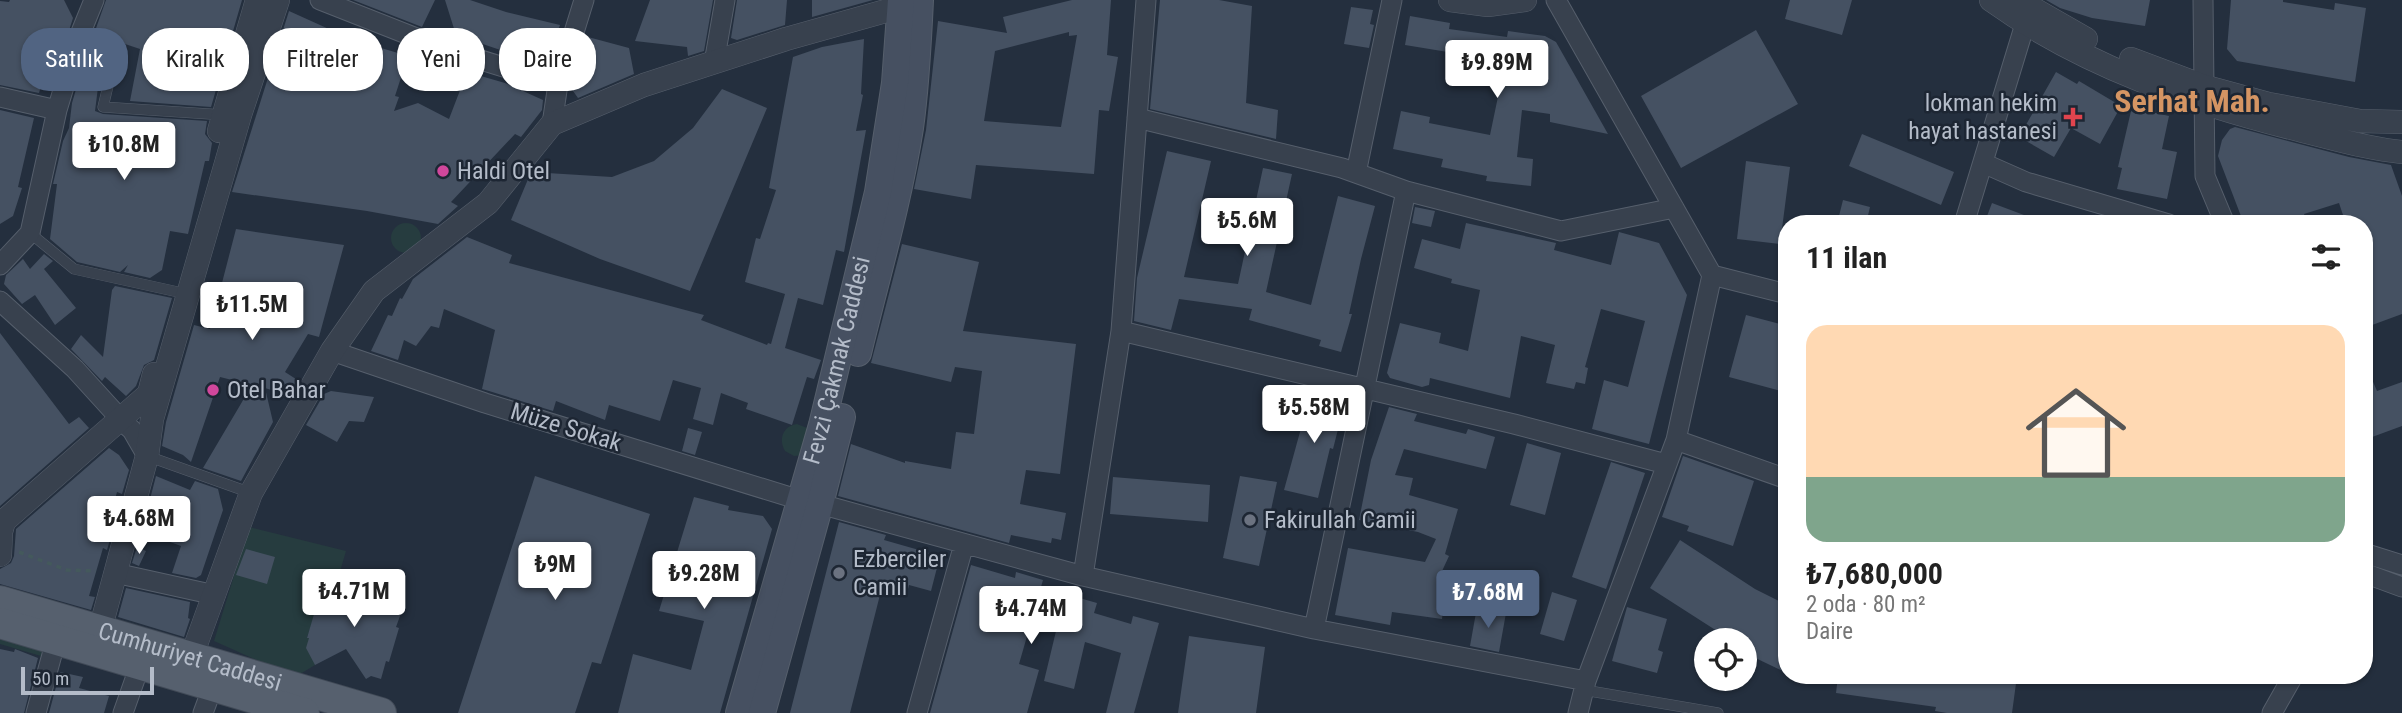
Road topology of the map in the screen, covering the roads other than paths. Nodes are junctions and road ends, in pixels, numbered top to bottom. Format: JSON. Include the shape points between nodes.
{"nodes":[{"id":1,"x":94,"y":0,"type":"edge"},
{"id":2,"x":257,"y":0,"type":"edge"},
{"id":3,"x":278,"y":0,"type":"edge"},
{"id":4,"x":320,"y":0,"type":"edge"},
{"id":5,"x":584,"y":0,"type":"edge"},
{"id":6,"x":725,"y":0,"type":"edge"},
{"id":7,"x":1146,"y":0,"type":"edge"},
{"id":8,"x":1392,"y":0,"type":"edge"},
{"id":9,"x":1450,"y":0,"type":"edge"},
{"id":10,"x":1525,"y":0,"type":"edge"},
{"id":11,"x":1556,"y":0,"type":"edge"},
{"id":12,"x":1991,"y":0,"type":"edge"},
{"id":13,"x":2018,"y":0,"type":"edge"},
{"id":14,"x":2203,"y":0,"type":"edge"},
{"id":15,"x":913,"y":2,"type":"edge"},
{"id":16,"x":2025,"y":24,"type":"junction"},
{"id":17,"x":83,"y":28,"type":"edge"},
{"id":18,"x":575,"y":28,"type":"edge"},
{"id":19,"x":714,"y":63,"type":"junction"},
{"id":20,"x":499,"y":66,"type":"edge"},
{"id":21,"x":63,"y":91,"type":"edge"},
{"id":22,"x":107,"y":91,"type":"edge"},
{"id":23,"x":557,"y":91,"type":"edge"},
{"id":24,"x":2203,"y":95,"type":"junction"},
{"id":25,"x":0,"y":97,"type":"edge"},
{"id":26,"x":57,"y":110,"type":"junction"},
{"id":27,"x":232,"y":115,"type":"junction"},
{"id":28,"x":1137,"y":118,"type":"junction"},
{"id":29,"x":2402,"y":122,"type":"edge"},
{"id":30,"x":552,"y":124,"type":"junction"},
{"id":31,"x":2402,"y":152,"type":"edge"},
{"id":32,"x":1983,"y":163,"type":"junction"},
{"id":33,"x":1356,"y":173,"type":"junction"},
{"id":34,"x":1406,"y":191,"type":"junction"},
{"id":35,"x":1674,"y":208,"type":"junction"},
{"id":36,"x":1968,"y":215,"type":"edge"},
{"id":37,"x":2138,"y":215,"type":"edge"},
{"id":38,"x":2221,"y":215,"type":"edge"},
{"id":39,"x":30,"y":233,"type":"junction"},
{"id":40,"x":0,"y":265,"type":"edge"},
{"id":41,"x":1712,"y":275,"type":"junction"},
{"id":42,"x":178,"y":292,"type":"junction"},
{"id":43,"x":1778,"y":292,"type":"edge"},
{"id":44,"x":0,"y":293,"type":"edge"},
{"id":45,"x":0,"y":301,"type":"edge"},
{"id":46,"x":1121,"y":331,"type":"junction"},
{"id":47,"x":332,"y":351,"type":"junction"},
{"id":48,"x":1363,"y":390,"type":"junction"},
{"id":49,"x":122,"y":416,"type":"junction"},
{"id":50,"x":152,"y":419,"type":"junction"},
{"id":51,"x":1676,"y":440,"type":"junction"},
{"id":52,"x":147,"y":456,"type":"junction"},
{"id":53,"x":1666,"y":464,"type":"junction"},
{"id":54,"x":1778,"y":476,"type":"edge"},
{"id":55,"x":251,"y":494,"type":"junction"},
{"id":56,"x":810,"y":502,"type":"junction"},
{"id":57,"x":964,"y":544,"type":"junction"},
{"id":58,"x":1,"y":550,"type":"edge"},
{"id":59,"x":2373,"y":556,"type":"edge"},
{"id":60,"x":2402,"y":565,"type":"edge"},
{"id":61,"x":115,"y":573,"type":"junction"},
{"id":62,"x":1083,"y":576,"type":"junction"},
{"id":63,"x":2373,"y":576,"type":"edge"},
{"id":64,"x":2402,"y":587,"type":"edge"},
{"id":65,"x":215,"y":595,"type":"junction"},
{"id":66,"x":0,"y":601,"type":"edge"},
{"id":67,"x":0,"y":623,"type":"edge"},
{"id":68,"x":1314,"y":629,"type":"junction"},
{"id":69,"x":100,"y":630,"type":"junction"},
{"id":70,"x":56,"y":640,"type":"junction"},
{"id":71,"x":191,"y":658,"type":"junction"},
{"id":72,"x":140,"y":665,"type":"junction"},
{"id":73,"x":2288,"y":684,"type":"edge"},
{"id":74,"x":1585,"y":685,"type":"junction"},
{"id":75,"x":208,"y":700,"type":"edge"},
{"id":76,"x":36,"y":713,"type":"edge"},
{"id":77,"x":123,"y":713,"type":"edge"},
{"id":78,"x":304,"y":713,"type":"edge"},
{"id":79,"x":381,"y":713,"type":"edge"},
{"id":80,"x":739,"y":713,"type":"edge"},
{"id":81,"x":762,"y":713,"type":"edge"},
{"id":82,"x":917,"y":713,"type":"edge"},
{"id":83,"x":1578,"y":713,"type":"edge"},
{"id":84,"x":1718,"y":713,"type":"edge"},
{"id":85,"x":2272,"y":713,"type":"edge"}],
"edges":[{"from":1,"to":17,"type":"street"},
{"from":2,"to":27,"type":"street"},
{"from":3,"to":27,"type":"street"},
{"from":4,"to":20,"type":"street"},
{"from":5,"to":18,"type":"street"},
{"from":6,"to":19,"type":"street"},
{"from":7,"to":28,"type":"street"},
{"from":8,"to":33,"type":"street"},
{"from":9,"to":10,"type":"street","via":[[1488,5]]},
{"from":11,"to":35,"type":"street"},
{"from":12,"to":16,"type":"street"},
{"from":13,"to":24,"type":"street","via":[[2077,36]]},
{"from":14,"to":24,"type":"street"},
{"from":15,"to":19,"type":"street"},
{"from":15,"to":56,"type":"main road","name":"Fevzi Çakmak Caddesi","via":[[916,80],[899,188]]},
{"from":16,"to":24,"type":"street","via":[[2073,50]]},
{"from":16,"to":32,"type":"street"},
{"from":19,"to":30,"type":"street","via":[[644,85]]},
{"from":21,"to":26,"type":"street"},
{"from":22,"to":27,"type":"lane","via":[[103,107]]},
{"from":23,"to":30,"type":"street"},
{"from":24,"to":29,"type":"street","via":[[2360,121]]},
{"from":24,"to":31,"type":"street","via":[[2345,142]]},
{"from":24,"to":38,"type":"street","via":[[2205,176]]},
{"from":25,"to":26,"type":"street"},
{"from":26,"to":39,"type":"street"},
{"from":27,"to":42,"type":"street"},
{"from":27,"to":50,"type":"street"},
{"from":28,"to":33,"type":"street"},
{"from":28,"to":46,"type":"street"},
{"from":30,"to":47,"type":"street","via":[[488,203],[374,290]]},
{"from":32,"to":36,"type":"street"},
{"from":32,"to":37,"type":"street","via":[[2026,183]]},
{"from":33,"to":34,"type":"street"},
{"from":34,"to":35,"type":"street","via":[[1561,231]]},
{"from":34,"to":48,"type":"street"},
{"from":35,"to":41,"type":"street"},
{"from":39,"to":40,"type":"street"},
{"from":39,"to":42,"type":"lane","via":[[74,269]]},
{"from":41,"to":43,"type":"street"},
{"from":41,"to":51,"type":"street"},
{"from":42,"to":49,"type":"street","via":[[149,394]]},
{"from":44,"to":49,"type":"street","via":[[10,298]]},
{"from":45,"to":49,"type":"street"},
{"from":46,"to":48,"type":"street"},
{"from":46,"to":62,"type":"street"},
{"from":47,"to":55,"type":"street"},
{"from":47,"to":56,"type":"street","name":"Müze Sokak"},
{"from":48,"to":53,"type":"street"},
{"from":48,"to":68,"type":"street"},
{"from":49,"to":50,"type":"street","via":[[147,414]]},
{"from":49,"to":52,"type":"street"},
{"from":49,"to":58,"type":"street","via":[[4,521]]},
{"from":50,"to":52,"type":"street"},
{"from":51,"to":53,"type":"street"},
{"from":51,"to":54,"type":"street"},
{"from":52,"to":55,"type":"lane"},
{"from":52,"to":61,"type":"street"},
{"from":53,"to":74,"type":"street"},
{"from":55,"to":65,"type":"street"},
{"from":56,"to":57,"type":"street","name":"Müze Sokak"},
{"from":56,"to":80,"type":"main road","name":"Fevzi Çakmak Caddesi"},
{"from":56,"to":81,"type":"main road","name":"Fevzi Çakmak Caddesi"},
{"from":57,"to":62,"type":"street","name":"Müze Sokak"},
{"from":57,"to":82,"type":"street"},
{"from":59,"to":60,"type":"street"},
{"from":61,"to":65,"type":"street"},
{"from":61,"to":69,"type":"street"},
{"from":62,"to":68,"type":"street","name":"Müze Sokak"},
{"from":63,"to":64,"type":"street"},
{"from":65,"to":71,"type":"street"},
{"from":66,"to":69,"type":"main road","name":"Cumhuriyet Caddesi"},
{"from":67,"to":70,"type":"main road","name":"Cumhuriyet Caddesi"},
{"from":68,"to":74,"type":"street","name":"Müze Sokak"},
{"from":69,"to":71,"type":"main road","name":"Cumhuriyet Caddesi"},
{"from":70,"to":72,"type":"main road","name":"Cumhuriyet Caddesi"},
{"from":70,"to":76,"type":"street"},
{"from":71,"to":79,"type":"main road","name":"Cumhuriyet Caddesi"},
{"from":72,"to":75,"type":"main road","name":"Cumhuriyet Caddesi"},
{"from":72,"to":77,"type":"street"},
{"from":73,"to":85,"type":"street"},
{"from":74,"to":83,"type":"street"},
{"from":74,"to":84,"type":"lane"},
{"from":75,"to":78,"type":"main road","name":"Cumhuriyet Caddesi"}]}
